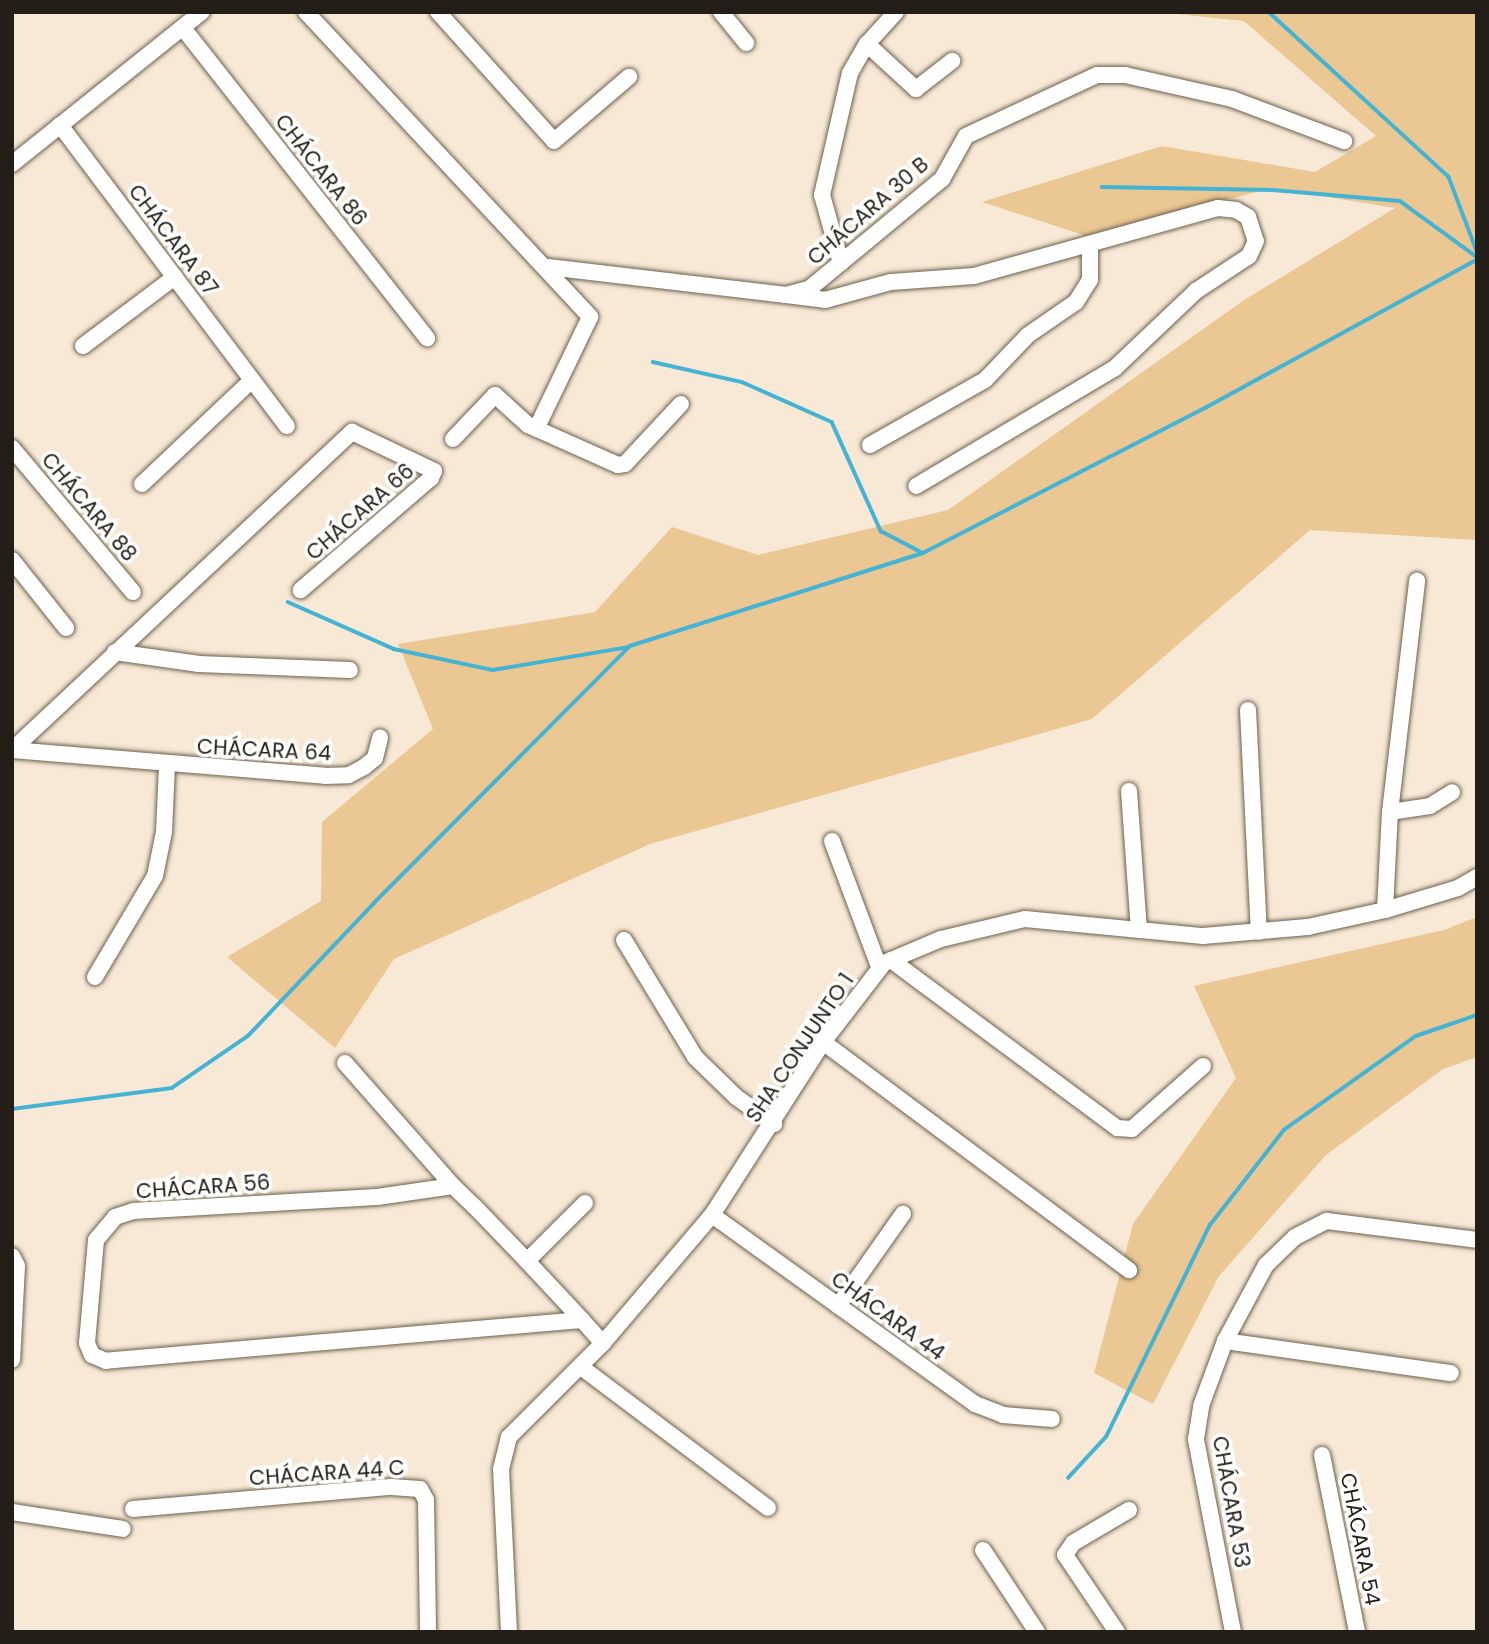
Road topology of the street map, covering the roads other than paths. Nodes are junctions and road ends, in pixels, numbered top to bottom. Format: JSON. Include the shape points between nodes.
{"nodes":[{"id":1,"x":202,"y":12,"type":"edge"},
{"id":2,"x":306,"y":12,"type":"edge"},
{"id":3,"x":438,"y":12,"type":"edge"},
{"id":4,"x":721,"y":12,"type":"edge"},
{"id":5,"x":896,"y":12,"type":"edge"},
{"id":6,"x":183,"y":28,"type":"junction"},
{"id":7,"x":747,"y":43,"type":"dead end"},
{"id":8,"x":867,"y":44,"type":"junction"},
{"id":9,"x":952,"y":61,"type":"dead end"},
{"id":10,"x":629,"y":77,"type":"dead end"},
{"id":11,"x":60,"y":125,"type":"junction"},
{"id":12,"x":1344,"y":141,"type":"dead end"},
{"id":13,"x":12,"y":164,"type":"edge"},
{"id":14,"x":1090,"y":244,"type":"junction"},
{"id":15,"x":841,"y":263,"type":"junction"},
{"id":16,"x":548,"y":267,"type":"junction"},
{"id":17,"x":175,"y":276,"type":"junction"},
{"id":18,"x":786,"y":295,"type":"junction"},
{"id":19,"x":428,"y":338,"type":"dead end"},
{"id":20,"x":83,"y":346,"type":"dead end"},
{"id":21,"x":252,"y":380,"type":"junction"},
{"id":22,"x":681,"y":404,"type":"dead end"},
{"id":23,"x":287,"y":426,"type":"dead end"},
{"id":24,"x":536,"y":429,"type":"junction"},
{"id":25,"x":453,"y":439,"type":"dead end"},
{"id":26,"x":870,"y":445,"type":"dead end"},
{"id":27,"x":12,"y":448,"type":"edge"},
{"id":28,"x":142,"y":484,"type":"dead end"},
{"id":29,"x":916,"y":486,"type":"dead end"},
{"id":30,"x":12,"y":560,"type":"edge"},
{"id":31,"x":1417,"y":580,"type":"dead end"},
{"id":32,"x":301,"y":590,"type":"dead end"},
{"id":33,"x":133,"y":592,"type":"dead end"},
{"id":34,"x":66,"y":628,"type":"dead end"},
{"id":35,"x":115,"y":652,"type":"junction"},
{"id":36,"x":351,"y":670,"type":"dead end"},
{"id":37,"x":1248,"y":710,"type":"dead end"},
{"id":38,"x":380,"y":738,"type":"dead end"},
{"id":39,"x":12,"y":750,"type":"edge"},
{"id":40,"x":167,"y":766,"type":"junction"},
{"id":41,"x":1129,"y":791,"type":"dead end"},
{"id":42,"x":1452,"y":792,"type":"dead end"},
{"id":43,"x":1390,"y":812,"type":"junction"},
{"id":44,"x":832,"y":841,"type":"dead end"},
{"id":45,"x":1477,"y":877,"type":"edge"},
{"id":46,"x":1385,"y":910,"type":"junction"},
{"id":47,"x":1139,"y":930,"type":"junction"},
{"id":48,"x":1259,"y":932,"type":"junction"},
{"id":49,"x":624,"y":940,"type":"dead end"},
{"id":50,"x":885,"y":964,"type":"junction"},
{"id":51,"x":95,"y":977,"type":"dead end"},
{"id":52,"x":823,"y":1042,"type":"junction"},
{"id":53,"x":345,"y":1063,"type":"dead end"},
{"id":54,"x":1203,"y":1066,"type":"dead end"},
{"id":55,"x":774,"y":1124,"type":"junction"},
{"id":56,"x":453,"y":1186,"type":"junction"},
{"id":57,"x":585,"y":1203,"type":"dead end"},
{"id":58,"x":903,"y":1214,"type":"dead end"},
{"id":59,"x":712,"y":1215,"type":"junction"},
{"id":60,"x":1477,"y":1240,"type":"edge"},
{"id":61,"x":12,"y":1256,"type":"edge"},
{"id":62,"x":527,"y":1261,"type":"junction"},
{"id":63,"x":1129,"y":1270,"type":"dead end"},
{"id":64,"x":838,"y":1306,"type":"junction"},
{"id":65,"x":582,"y":1320,"type":"junction"},
{"id":66,"x":1225,"y":1341,"type":"junction"},
{"id":67,"x":603,"y":1343,"type":"junction"},
{"id":68,"x":12,"y":1360,"type":"edge"},
{"id":69,"x":581,"y":1367,"type":"junction"},
{"id":70,"x":1451,"y":1373,"type":"dead end"},
{"id":71,"x":1052,"y":1419,"type":"dead end"},
{"id":72,"x":1322,"y":1455,"type":"dead end"},
{"id":73,"x":768,"y":1508,"type":"dead end"},
{"id":74,"x":133,"y":1509,"type":"dead end"},
{"id":75,"x":1129,"y":1510,"type":"dead end"},
{"id":76,"x":12,"y":1512,"type":"edge"},
{"id":77,"x":123,"y":1529,"type":"dead end"},
{"id":78,"x":983,"y":1550,"type":"dead end"},
{"id":79,"x":428,"y":1632,"type":"edge"},
{"id":80,"x":509,"y":1632,"type":"edge"},
{"id":81,"x":1037,"y":1632,"type":"edge"},
{"id":82,"x":1117,"y":1632,"type":"edge"},
{"id":83,"x":1233,"y":1632,"type":"edge"},
{"id":84,"x":1357,"y":1632,"type":"edge"}],
"edges":[{"from":1,"to":6,"type":"street"},
{"from":2,"to":16,"type":"street"},
{"from":3,"to":10,"type":"street","via":[[554,141]]},
{"from":4,"to":7,"type":"street"},
{"from":5,"to":8,"type":"street"},
{"from":6,"to":11,"type":"street"},
{"from":6,"to":19,"type":"street","name":"CHÁCARA 86"},
{"from":8,"to":9,"type":"street","via":[[916,89]]},
{"from":8,"to":15,"type":"street","via":[[850,73],[822,195]]},
{"from":11,"to":13,"type":"street"},
{"from":11,"to":17,"type":"street","name":"CHÁCARA 87"},
{"from":12,"to":15,"type":"street","name":"CHÁCARA 30 B","via":[[1232,99],[1125,75],[1097,75],[966,136],[942,179]]},
{"from":14,"to":18,"type":"street","via":[[961,279],[891,282],[825,300]]},
{"from":14,"to":26,"type":"street","via":[[1090,280],[1076,302],[1028,335],[985,380]]},
{"from":14,"to":29,"type":"street","via":[[1219,208],[1248,217],[1255,231],[1249,256],[1196,291],[1115,368]]},
{"from":15,"to":18,"type":"street","name":"CHÁCARA 30 B","via":[[809,289]]},
{"from":16,"to":18,"type":"street","name":"CHÁCARA 30 B"},
{"from":16,"to":24,"type":"street","via":[[591,319]]},
{"from":17,"to":20,"type":"street"},
{"from":17,"to":21,"type":"street","name":"CHÁCARA 87"},
{"from":21,"to":23,"type":"street","name":"CHÁCARA 87"},
{"from":21,"to":28,"type":"street"},
{"from":22,"to":24,"type":"street","via":[[625,464]]},
{"from":24,"to":25,"type":"street","via":[[495,395]]},
{"from":27,"to":33,"type":"street","name":"CHÁCARA 88"},
{"from":30,"to":34,"type":"street"},
{"from":31,"to":43,"type":"street"},
{"from":32,"to":35,"type":"street","name":"CHÁCARA 66","via":[[435,473],[359,432],[350,434]]},
{"from":35,"to":36,"type":"street","via":[[199,664]]},
{"from":35,"to":39,"type":"street"},
{"from":37,"to":48,"type":"street"},
{"from":38,"to":40,"type":"street","name":"CHÁCARA 64","via":[[375,758],[349,775]]},
{"from":39,"to":40,"type":"street","name":"CHÁCARA 64"},
{"from":40,"to":51,"type":"street","via":[[164,832],[155,876]]},
{"from":41,"to":47,"type":"street"},
{"from":42,"to":43,"type":"street","via":[[1430,806]]},
{"from":43,"to":46,"type":"street"},
{"from":44,"to":50,"type":"street"},
{"from":45,"to":46,"type":"street"},
{"from":46,"to":48,"type":"street","via":[[1308,927]]},
{"from":47,"to":48,"type":"street","via":[[1203,936]]},
{"from":47,"to":50,"type":"street","via":[[1026,919],[942,939]]},
{"from":49,"to":55,"type":"street","via":[[695,1057],[736,1097]]},
{"from":50,"to":52,"type":"street","name":"SHA CONJUNTO 1"},
{"from":50,"to":54,"type":"street","via":[[1117,1128],[1132,1129]]},
{"from":52,"to":55,"type":"street","name":"SHA CONJUNTO 1"},
{"from":52,"to":63,"type":"street"},
{"from":53,"to":56,"type":"street"},
{"from":55,"to":59,"type":"street","name":"SHA CONJUNTO 1"},
{"from":56,"to":62,"type":"street"},
{"from":56,"to":65,"type":"street","name":"CHÁCARA 56","via":[[377,1197],[134,1211],[115,1217],[96,1241],[89,1350],[106,1361]]},
{"from":57,"to":62,"type":"street"},
{"from":58,"to":64,"type":"street"},
{"from":59,"to":64,"type":"street","name":"CHÁCARA 44"},
{"from":59,"to":67,"type":"street","name":"SHA CONJUNTO 1"},
{"from":60,"to":66,"type":"street","name":"CHÁCARA 53","via":[[1340,1221],[1316,1225],[1277,1250]]},
{"from":61,"to":68,"type":"street","via":[[18,1266]]},
{"from":62,"to":65,"type":"street"},
{"from":64,"to":71,"type":"street","name":"CHÁCARA 44","via":[[989,1411]]},
{"from":65,"to":67,"type":"street"},
{"from":66,"to":70,"type":"street"},
{"from":66,"to":83,"type":"street","name":"CHÁCARA 53","via":[[1202,1406],[1196,1439]]},
{"from":67,"to":69,"type":"street","name":"SHA CONJUNTO 1"},
{"from":69,"to":73,"type":"street"},
{"from":69,"to":80,"type":"street","name":"SHA CONJUNTO 1","via":[[516,1427],[505,1448],[500,1469]]},
{"from":72,"to":84,"type":"street","name":"CHÁCARA 54"},
{"from":74,"to":79,"type":"street","name":"CHÁCARA 44 C","via":[[415,1486],[426,1500]]},
{"from":75,"to":82,"type":"street","via":[[1073,1543],[1065,1555]]},
{"from":76,"to":77,"type":"street"},
{"from":78,"to":81,"type":"street"}]}
